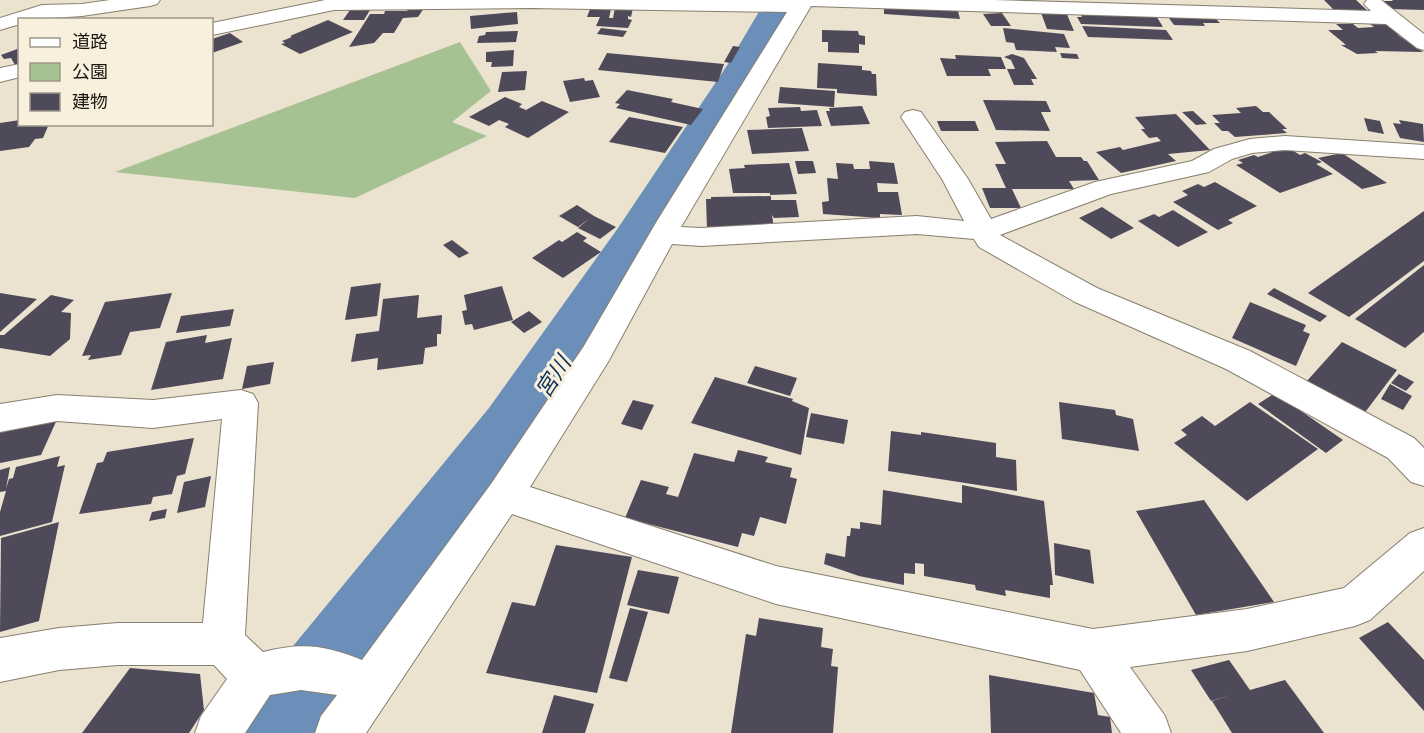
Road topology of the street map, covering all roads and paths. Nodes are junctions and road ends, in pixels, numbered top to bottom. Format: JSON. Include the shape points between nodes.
{"nodes":[{"id":1,"x":150,"y":0,"type":"edge"},
{"id":2,"x":1369,"y":0,"type":"edge"},
{"id":3,"x":333,"y":2,"type":"edge"},
{"id":4,"x":998,"y":3,"type":"edge"},
{"id":5,"x":795,"y":4,"type":"edge"},
{"id":6,"x":18,"y":18,"type":"edge"},
{"id":7,"x":19,"y":18,"type":"edge"},
{"id":8,"x":1391,"y":18,"type":"junction"},
{"id":9,"x":0,"y":24,"type":"edge"},
{"id":10,"x":213,"y":29,"type":"edge"},
{"id":11,"x":1424,"y":44,"type":"edge"},
{"id":12,"x":18,"y":70,"type":"edge"},
{"id":13,"x":0,"y":75,"type":"edge"},
{"id":14,"x":913,"y":117,"type":"dead end"},
{"id":15,"x":1424,"y":152,"type":"edge"},
{"id":16,"x":983,"y":231,"type":"junction"},
{"id":17,"x":663,"y":235,"type":"junction"},
{"id":18,"x":0,"y":418,"type":"edge"},
{"id":19,"x":1424,"y":471,"type":"edge"},
{"id":20,"x":504,"y":495,"type":"junction"},
{"id":21,"x":1424,"y":546,"type":"edge"},
{"id":22,"x":223,"y":644,"type":"junction"},
{"id":23,"x":1093,"y":651,"type":"junction"},
{"id":24,"x":0,"y":660,"type":"edge"},
{"id":25,"x":256,"y":676,"type":"junction"},
{"id":26,"x":350,"y":678,"type":"junction"},
{"id":27,"x":218,"y":733,"type":"edge"},
{"id":28,"x":338,"y":733,"type":"edge"},
{"id":29,"x":1148,"y":733,"type":"edge"}],
"edges":[{"from":1,"to":7,"type":"street","via":[[42,11]]},
{"from":2,"to":8,"type":"street"},
{"from":3,"to":5,"type":"street"},
{"from":3,"to":10,"type":"street"},
{"from":4,"to":5,"type":"street"},
{"from":4,"to":8,"type":"street"},
{"from":5,"to":17,"type":"street"},
{"from":6,"to":9,"type":"street"},
{"from":8,"to":11,"type":"street"},
{"from":12,"to":13,"type":"street"},
{"from":14,"to":16,"type":"street","via":[[955,179]]},
{"from":15,"to":16,"type":"street","via":[[1285,143],[1250,146],[1223,154],[1200,167],[1104,188]]},
{"from":16,"to":17,"type":"street","via":[[917,225],[700,237]]},
{"from":16,"to":19,"type":"street","via":[[989,241],[1086,295],[1238,360],[1401,448]]},
{"from":17,"to":20,"type":"street","via":[[596,354]]},
{"from":18,"to":22,"type":"street","via":[[57,408],[153,414],[241,403]]},
{"from":20,"to":23,"type":"street","via":[[776,585]]},
{"from":20,"to":26,"type":"street"},
{"from":21,"to":23,"type":"street","via":[[1355,606],[1247,630]]},
{"from":22,"to":24,"type":"street","via":[[118,644]]},
{"from":22,"to":25,"type":"street"},
{"from":23,"to":29,"type":"street"},
{"from":25,"to":26,"type":"street","via":[[291,667]]},
{"from":25,"to":27,"type":"street"},
{"from":26,"to":28,"type":"street"}]}
